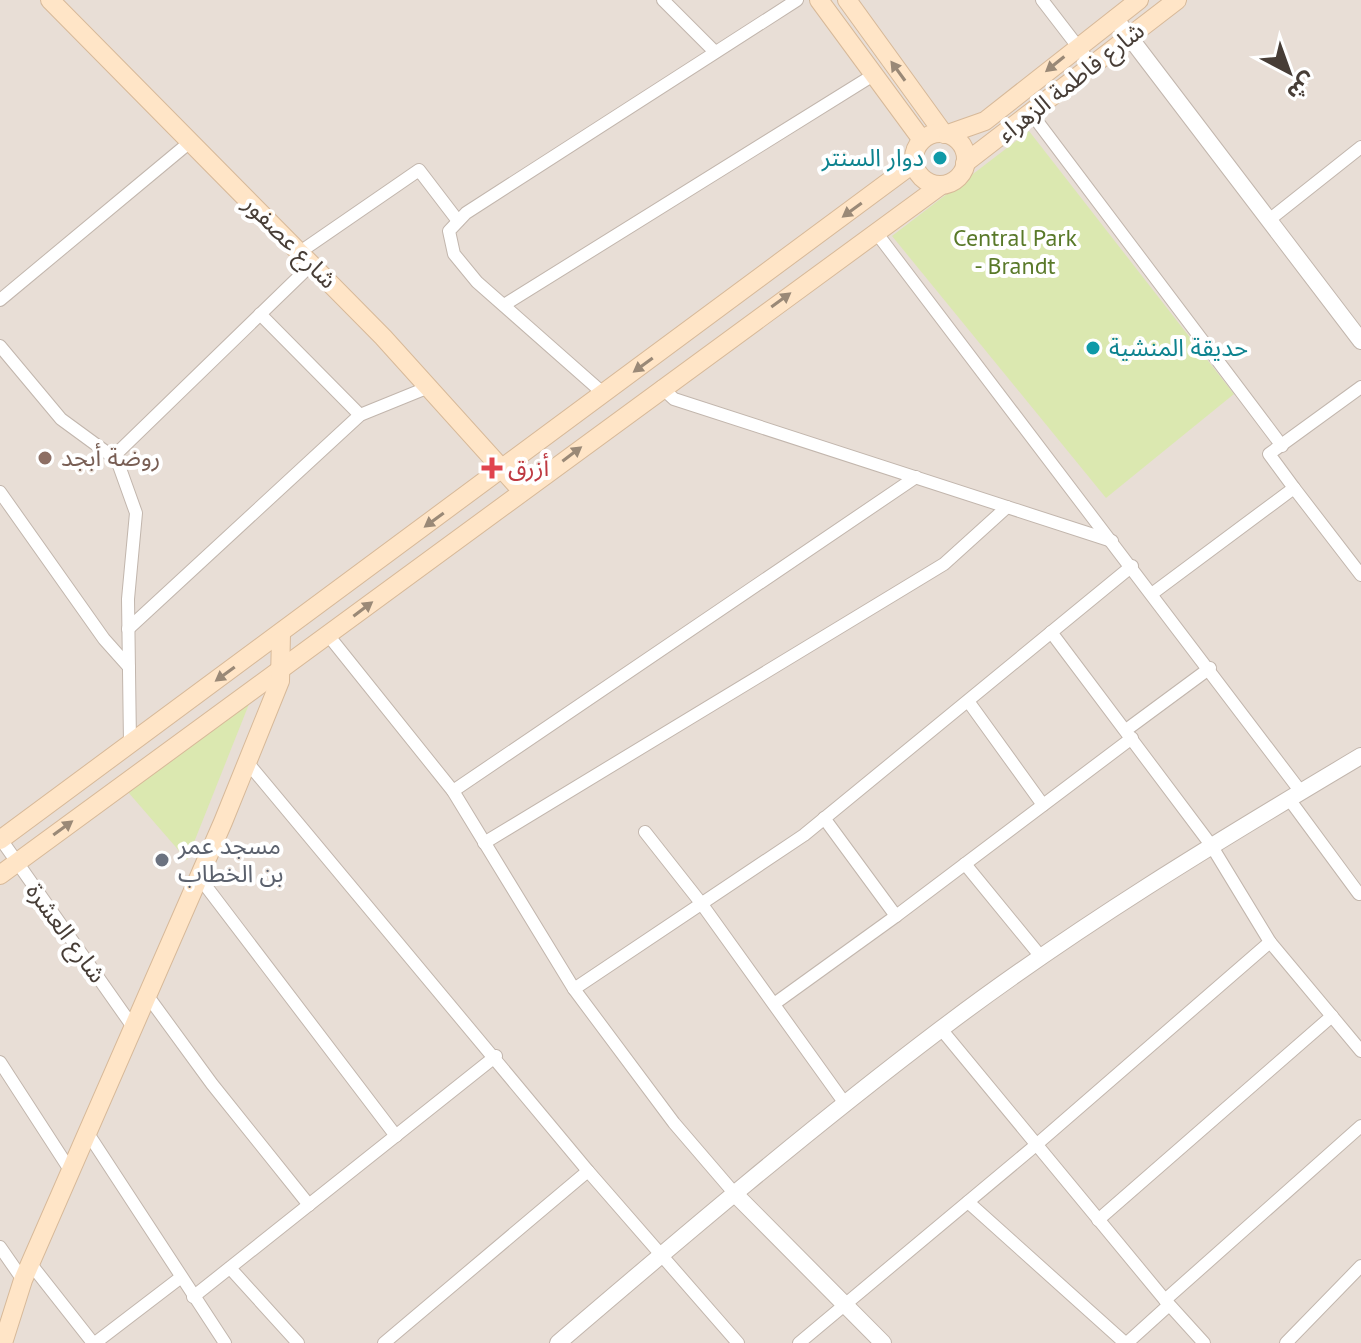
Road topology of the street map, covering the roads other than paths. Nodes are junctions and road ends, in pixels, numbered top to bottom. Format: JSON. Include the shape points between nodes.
{"nodes":[{"id":1,"x":50,"y":0,"type":"edge"},
{"id":2,"x":663,"y":0,"type":"edge"},
{"id":3,"x":797,"y":0,"type":"edge"},
{"id":4,"x":819,"y":0,"type":"edge"},
{"id":5,"x":847,"y":0,"type":"edge"},
{"id":6,"x":1042,"y":0,"type":"edge"},
{"id":7,"x":1139,"y":0,"type":"edge"},
{"id":8,"x":1177,"y":0,"type":"edge"},
{"id":9,"x":1115,"y":18,"type":"junction"},
{"id":10,"x":1130,"y":37,"type":"junction"},
{"id":11,"x":1077,"y":46,"type":"junction"},
{"id":12,"x":715,"y":52,"type":"junction"},
{"id":13,"x":1092,"y":65,"type":"junction"},
{"id":14,"x":875,"y":74,"type":"junction"},
{"id":15,"x":1031,"y":113,"type":"junction"},
{"id":16,"x":946,"y":134,"type":"junction"},
{"id":17,"x":922,"y":140,"type":"junction"},
{"id":18,"x":190,"y":142,"type":"junction"},
{"id":19,"x":1361,"y":147,"type":"edge"},
{"id":20,"x":914,"y":163,"type":"junction"},
{"id":21,"x":965,"y":163,"type":"junction"},
{"id":22,"x":940,"y":186,"type":"junction"},
{"id":23,"x":1269,"y":220,"type":"junction"},
{"id":24,"x":458,"y":221,"type":"junction"},
{"id":25,"x":875,"y":231,"type":"junction"},
{"id":26,"x":306,"y":258,"type":"junction"},
{"id":27,"x":0,"y":300,"type":"edge"},
{"id":28,"x":504,"y":305,"type":"junction"},
{"id":29,"x":260,"y":314,"type":"junction"},
{"id":30,"x":1361,"y":341,"type":"edge"},
{"id":31,"x":0,"y":346,"type":"edge"},
{"id":32,"x":429,"y":387,"type":"junction"},
{"id":33,"x":661,"y":387,"type":"junction"},
{"id":34,"x":1361,"y":387,"type":"edge"},
{"id":35,"x":604,"y":394,"type":"junction"},
{"id":36,"x":360,"y":415,"type":"junction"},
{"id":37,"x":1282,"y":446,"type":"junction"},
{"id":38,"x":113,"y":457,"type":"junction"},
{"id":39,"x":502,"y":469,"type":"junction"},
{"id":40,"x":916,"y":477,"type":"junction"},
{"id":41,"x":1294,"y":488,"type":"junction"},
{"id":42,"x":522,"y":491,"type":"junction"},
{"id":43,"x":0,"y":492,"type":"edge"},
{"id":44,"x":1007,"y":507,"type":"junction"},
{"id":45,"x":1112,"y":541,"type":"junction"},
{"id":46,"x":1358,"y":564,"type":"edge"},
{"id":47,"x":1132,"y":566,"type":"junction"},
{"id":48,"x":1361,"y":575,"type":"edge"},
{"id":49,"x":1153,"y":593,"type":"junction"},
{"id":50,"x":128,"y":629,"type":"junction"},
{"id":51,"x":1051,"y":632,"type":"junction"},
{"id":52,"x":281,"y":633,"type":"junction"},
{"id":53,"x":328,"y":635,"type":"junction"},
{"id":54,"x":129,"y":667,"type":"junction"},
{"id":55,"x":1210,"y":668,"type":"junction"},
{"id":56,"x":280,"y":670,"type":"junction"},
{"id":57,"x":968,"y":701,"type":"junction"},
{"id":58,"x":1129,"y":734,"type":"junction"},
{"id":59,"x":130,"y":743,"type":"junction"},
{"id":60,"x":1361,"y":756,"type":"edge"},
{"id":61,"x":247,"y":762,"type":"junction"},
{"id":62,"x":453,"y":791,"type":"junction"},
{"id":63,"x":1295,"y":795,"type":"junction"},
{"id":64,"x":1043,"y":805,"type":"junction"},
{"id":65,"x":824,"y":818,"type":"junction"},
{"id":66,"x":645,"y":832,"type":"dead end"},
{"id":67,"x":0,"y":839,"type":"edge"},
{"id":68,"x":484,"y":843,"type":"junction"},
{"id":69,"x":1211,"y":845,"type":"junction"},
{"id":70,"x":16,"y":863,"type":"junction"},
{"id":71,"x":965,"y":864,"type":"junction"},
{"id":72,"x":0,"y":875,"type":"edge"},
{"id":73,"x":199,"y":877,"type":"junction"},
{"id":74,"x":1360,"y":894,"type":"edge"},
{"id":75,"x":701,"y":903,"type":"junction"},
{"id":76,"x":896,"y":916,"type":"junction"},
{"id":77,"x":1270,"y":942,"type":"junction"},
{"id":78,"x":1042,"y":958,"type":"junction"},
{"id":79,"x":574,"y":989,"type":"junction"},
{"id":80,"x":147,"y":995,"type":"junction"},
{"id":81,"x":774,"y":1004,"type":"junction"},
{"id":82,"x":1332,"y":1016,"type":"junction"},
{"id":83,"x":133,"y":1027,"type":"junction"},
{"id":84,"x":941,"y":1029,"type":"junction"},
{"id":85,"x":1361,"y":1051,"type":"edge"},
{"id":86,"x":496,"y":1056,"type":"junction"},
{"id":87,"x":0,"y":1062,"type":"edge"},
{"id":88,"x":846,"y":1105,"type":"junction"},
{"id":89,"x":1361,"y":1126,"type":"edge"},
{"id":90,"x":87,"y":1132,"type":"junction"},
{"id":91,"x":396,"y":1136,"type":"junction"},
{"id":92,"x":1036,"y":1145,"type":"junction"},
{"id":93,"x":70,"y":1170,"type":"junction"},
{"id":94,"x":588,"y":1171,"type":"junction"},
{"id":95,"x":735,"y":1194,"type":"junction"},
{"id":96,"x":968,"y":1202,"type":"junction"},
{"id":97,"x":309,"y":1205,"type":"junction"},
{"id":98,"x":1098,"y":1220,"type":"junction"},
{"id":99,"x":0,"y":1247,"type":"edge"},
{"id":100,"x":662,"y":1254,"type":"junction"},
{"id":101,"x":1361,"y":1266,"type":"edge"},
{"id":102,"x":230,"y":1268,"type":"junction"},
{"id":103,"x":26,"y":1272,"type":"junction"},
{"id":104,"x":180,"y":1278,"type":"junction"},
{"id":105,"x":193,"y":1297,"type":"junction"},
{"id":106,"x":1167,"y":1303,"type":"junction"},
{"id":107,"x":846,"y":1305,"type":"junction"},
{"id":108,"x":3,"y":1343,"type":"edge"},
{"id":109,"x":94,"y":1343,"type":"edge"},
{"id":110,"x":225,"y":1343,"type":"edge"},
{"id":111,"x":298,"y":1343,"type":"edge"},
{"id":112,"x":384,"y":1343,"type":"edge"},
{"id":113,"x":558,"y":1343,"type":"edge"},
{"id":114,"x":738,"y":1343,"type":"edge"},
{"id":115,"x":799,"y":1343,"type":"edge"},
{"id":116,"x":883,"y":1343,"type":"edge"},
{"id":117,"x":1126,"y":1343,"type":"edge"},
{"id":118,"x":1204,"y":1343,"type":"edge"},
{"id":119,"x":1286,"y":1343,"type":"edge"}],
"edges":[{"from":1,"to":18,"type":"main road","name":"شارع عصفور"},
{"from":2,"to":12,"type":"street"},
{"from":3,"to":12,"type":"street"},
{"from":4,"to":14,"type":"main road"},
{"from":16,"to":5,"type":"main road","one_way":true},
{"from":6,"to":11,"type":"street"},
{"from":7,"to":9,"type":"main road","name":"شارع فاطمة الزهراء"},
{"from":8,"to":10,"type":"main road","name":"شارع فاطمة الزهراء"},
{"from":9,"to":10,"type":"street"},
{"from":9,"to":11,"type":"main road","name":"شارع فاطمة الزهراء"},
{"from":10,"to":13,"type":"main road","name":"شارع فاطمة الزهراء"},
{"from":10,"to":23,"type":"street"},
{"from":11,"to":13,"type":"street"},
{"from":11,"to":16,"type":"main road","name":"شارع فاطمة الزهراء","one_way":true,"via":[[985,121]]},
{"from":12,"to":24,"type":"street"},
{"from":13,"to":15,"type":"main road","name":"شارع فاطمة الزهراء"},
{"from":14,"to":17,"type":"main road"},
{"from":14,"to":28,"type":"street"},
{"from":15,"to":21,"type":"main road","name":"شارع فاطمة الزهراء"},
{"from":15,"to":37,"type":"street"},
{"from":16,"to":17,"type":"main road"},
{"from":16,"to":21,"type":"main road","via":[[964,149]]},
{"from":17,"to":20,"type":"main road"},
{"from":18,"to":26,"type":"main road","name":"شارع عصفور"},
{"from":18,"to":27,"type":"street"},
{"from":19,"to":23,"type":"street"},
{"from":20,"to":22,"type":"main road","via":[[926,182]]},
{"from":20,"to":35,"type":"main road","one_way":true},
{"from":21,"to":22,"type":"main road","via":[[957,179]]},
{"from":22,"to":25,"type":"main road"},
{"from":23,"to":30,"type":"street"},
{"from":24,"to":26,"type":"street","via":[[419,170]]},
{"from":24,"to":28,"type":"street","via":[[449,231],[454,254]]},
{"from":33,"to":25,"type":"main road","one_way":true},
{"from":25,"to":45,"type":"street"},
{"from":26,"to":29,"type":"street"},
{"from":26,"to":32,"type":"main road","name":"شارع عصفور"},
{"from":28,"to":35,"type":"street"},
{"from":29,"to":36,"type":"street"},
{"from":29,"to":38,"type":"street"},
{"from":31,"to":38,"type":"street","via":[[61,419]]},
{"from":32,"to":36,"type":"street"},
{"from":32,"to":39,"type":"main road","name":"شارع عصفور"},
{"from":33,"to":40,"type":"street","via":[[674,399]]},
{"from":42,"to":33,"type":"main road","one_way":true},
{"from":34,"to":37,"type":"street"},
{"from":35,"to":39,"type":"main road"},
{"from":36,"to":50,"type":"street"},
{"from":37,"to":41,"type":"street","via":[[1269,454]]},
{"from":38,"to":50,"type":"street","via":[[136,513]]},
{"from":39,"to":42,"type":"main road","name":"شارع عصفور"},
{"from":39,"to":52,"type":"main road","one_way":true},
{"from":40,"to":44,"type":"street"},
{"from":40,"to":62,"type":"street"},
{"from":41,"to":46,"type":"street"},
{"from":41,"to":49,"type":"street"},
{"from":53,"to":42,"type":"main road","one_way":true},
{"from":43,"to":54,"type":"street"},
{"from":44,"to":45,"type":"street"},
{"from":44,"to":68,"type":"street","via":[[944,564]]},
{"from":45,"to":47,"type":"street"},
{"from":46,"to":48,"type":"street"},
{"from":47,"to":49,"type":"street"},
{"from":47,"to":51,"type":"street"},
{"from":49,"to":55,"type":"street"},
{"from":50,"to":54,"type":"street"},
{"from":51,"to":57,"type":"street"},
{"from":51,"to":58,"type":"street"},
{"from":52,"to":56,"type":"main road"},
{"from":52,"to":59,"type":"main road","one_way":true},
{"from":53,"to":56,"type":"main road"},
{"from":53,"to":62,"type":"street"},
{"from":54,"to":59,"type":"street"},
{"from":55,"to":58,"type":"street"},
{"from":55,"to":63,"type":"street"},
{"from":56,"to":61,"type":"main road"},
{"from":70,"to":56,"type":"main road","one_way":true},
{"from":57,"to":64,"type":"street"},
{"from":57,"to":65,"type":"street"},
{"from":58,"to":64,"type":"street"},
{"from":58,"to":69,"type":"street"},
{"from":59,"to":67,"type":"main road"},
{"from":60,"to":63,"type":"street"},
{"from":61,"to":73,"type":"main road"},
{"from":61,"to":86,"type":"street"},
{"from":62,"to":68,"type":"street"},
{"from":63,"to":69,"type":"street"},
{"from":63,"to":74,"type":"street"},
{"from":64,"to":71,"type":"street"},
{"from":65,"to":75,"type":"street"},
{"from":65,"to":76,"type":"street"},
{"from":66,"to":75,"type":"street"},
{"from":67,"to":70,"type":"street","name":"شارع العشرة"},
{"from":68,"to":79,"type":"street"},
{"from":69,"to":77,"type":"street"},
{"from":69,"to":78,"type":"street"},
{"from":70,"to":72,"type":"main road"},
{"from":70,"to":83,"type":"street","name":"شارع العشرة"},
{"from":71,"to":76,"type":"street"},
{"from":71,"to":78,"type":"street"},
{"from":73,"to":80,"type":"main road"},
{"from":73,"to":91,"type":"street"},
{"from":75,"to":79,"type":"street"},
{"from":75,"to":81,"type":"street"},
{"from":76,"to":81,"type":"street"},
{"from":77,"to":82,"type":"street"},
{"from":77,"to":92,"type":"street"},
{"from":78,"to":84,"type":"street"},
{"from":79,"to":95,"type":"street","via":[[674,1123]]},
{"from":80,"to":83,"type":"main road"},
{"from":80,"to":97,"type":"street"},
{"from":81,"to":88,"type":"street"},
{"from":82,"to":85,"type":"street"},
{"from":82,"to":98,"type":"street"},
{"from":83,"to":90,"type":"main road"},
{"from":84,"to":88,"type":"street"},
{"from":84,"to":92,"type":"street"},
{"from":86,"to":91,"type":"street"},
{"from":86,"to":94,"type":"street"},
{"from":87,"to":93,"type":"street"},
{"from":88,"to":95,"type":"street"},
{"from":89,"to":106,"type":"street"},
{"from":90,"to":93,"type":"main road"},
{"from":90,"to":104,"type":"street"},
{"from":91,"to":97,"type":"street"},
{"from":92,"to":96,"type":"street"},
{"from":92,"to":98,"type":"street"},
{"from":93,"to":103,"type":"main road"},
{"from":94,"to":100,"type":"street"},
{"from":94,"to":112,"type":"street"},
{"from":95,"to":100,"type":"street"},
{"from":95,"to":107,"type":"street"},
{"from":96,"to":107,"type":"street"},
{"from":96,"to":117,"type":"street"},
{"from":97,"to":102,"type":"street"},
{"from":98,"to":106,"type":"street"},
{"from":99,"to":103,"type":"street"},
{"from":100,"to":113,"type":"street"},
{"from":100,"to":114,"type":"street"},
{"from":101,"to":119,"type":"street"},
{"from":102,"to":105,"type":"street"},
{"from":102,"to":111,"type":"street"},
{"from":103,"to":108,"type":"main road"},
{"from":103,"to":109,"type":"street"},
{"from":104,"to":105,"type":"street"},
{"from":104,"to":109,"type":"street"},
{"from":105,"to":110,"type":"street"},
{"from":106,"to":117,"type":"street"},
{"from":106,"to":118,"type":"street"},
{"from":107,"to":115,"type":"street"},
{"from":107,"to":116,"type":"street"}]}
